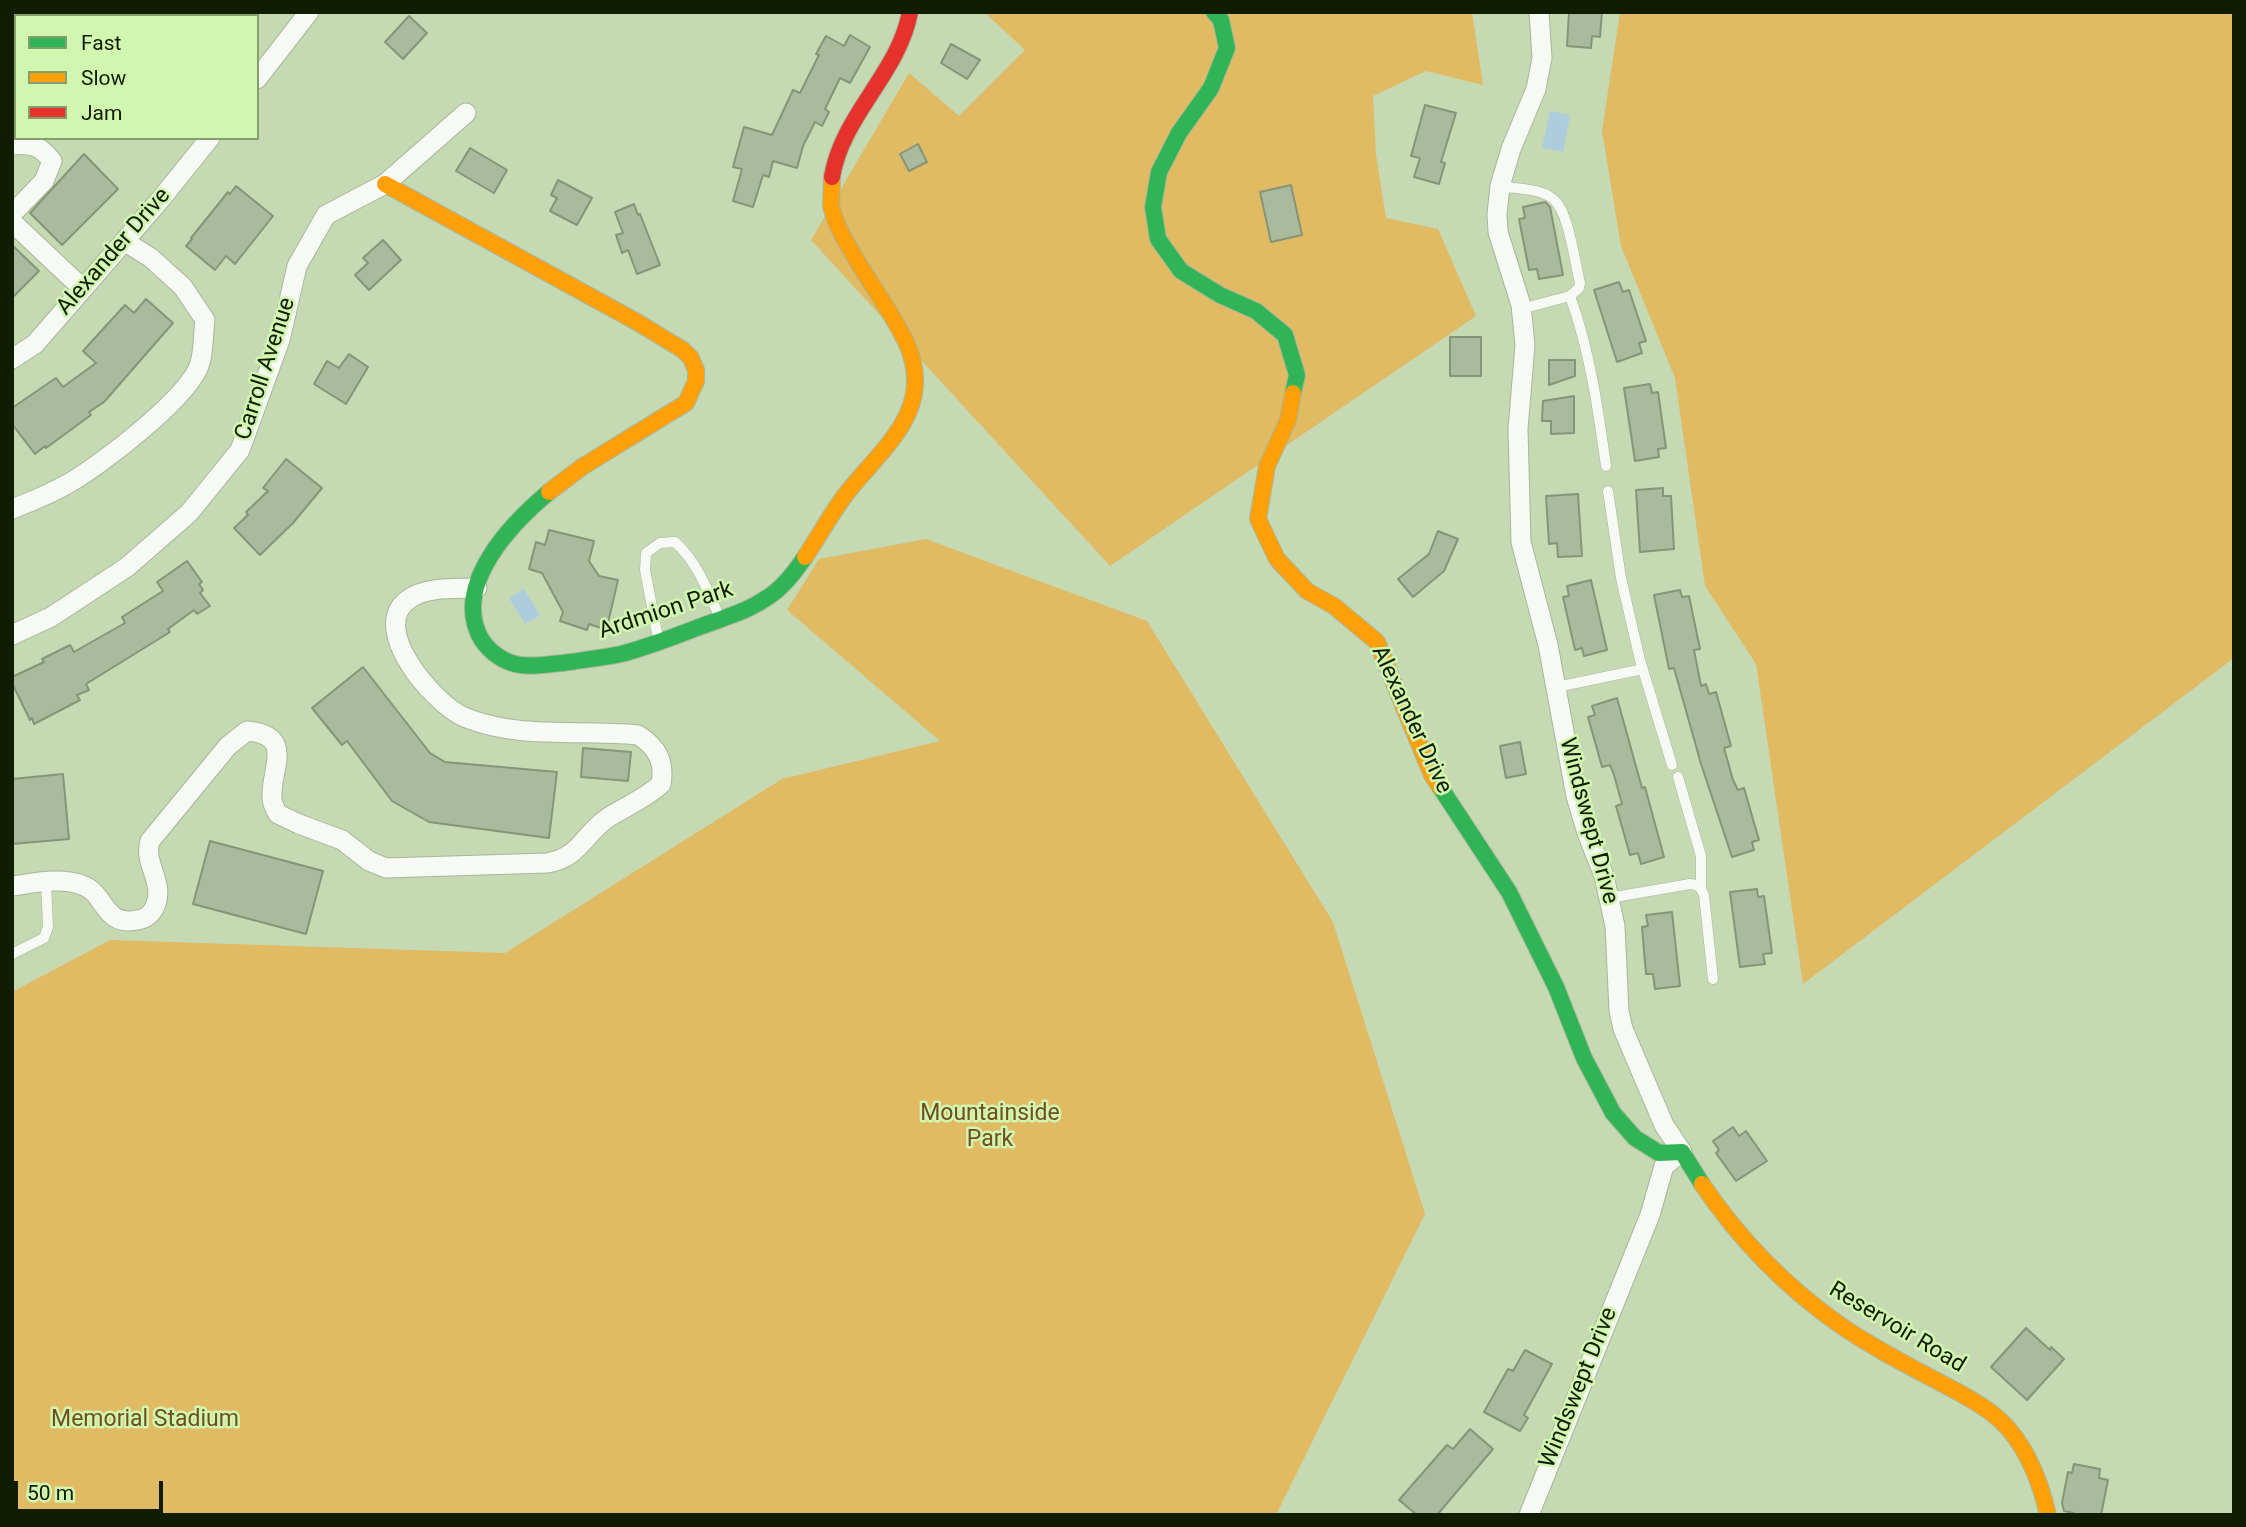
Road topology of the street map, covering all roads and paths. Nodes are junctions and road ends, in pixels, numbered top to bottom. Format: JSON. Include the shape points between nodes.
{"nodes":[{"id":1,"x":309,"y":12,"type":"edge"},
{"id":2,"x":910,"y":12,"type":"edge"},
{"id":3,"x":1214,"y":12,"type":"edge"},
{"id":4,"x":1539,"y":12,"type":"edge"},
{"id":5,"x":259,"y":76,"type":"edge"},
{"id":6,"x":466,"y":113,"type":"dead end"},
{"id":7,"x":208,"y":140,"type":"edge"},
{"id":8,"x":12,"y":145,"type":"edge"},
{"id":9,"x":385,"y":184,"type":"junction"},
{"id":10,"x":1500,"y":186,"type":"junction"},
{"id":11,"x":12,"y":214,"type":"edge"},
{"id":12,"x":12,"y":222,"type":"edge"},
{"id":13,"x":124,"y":241,"type":"junction"},
{"id":14,"x":83,"y":289,"type":"junction"},
{"id":15,"x":1570,"y":296,"type":"junction"},
{"id":16,"x":1521,"y":309,"type":"junction"},
{"id":17,"x":12,"y":359,"type":"edge"},
{"id":18,"x":1606,"y":466,"type":"dead end"},
{"id":19,"x":1608,"y":491,"type":"dead end"},
{"id":20,"x":12,"y":509,"type":"edge"},
{"id":21,"x":477,"y":588,"type":"junction"},
{"id":22,"x":720,"y":620,"type":"junction"},
{"id":23,"x":12,"y":635,"type":"edge"},
{"id":24,"x":658,"y":642,"type":"junction"},
{"id":25,"x":1643,"y":669,"type":"junction"},
{"id":26,"x":1557,"y":687,"type":"junction"},
{"id":27,"x":1672,"y":765,"type":"dead end"},
{"id":28,"x":1678,"y":777,"type":"dead end"},
{"id":29,"x":46,"y":882,"type":"junction"},
{"id":30,"x":12,"y":886,"type":"edge"},
{"id":31,"x":1701,"y":888,"type":"junction"},
{"id":32,"x":1609,"y":898,"type":"junction"},
{"id":33,"x":12,"y":954,"type":"edge"},
{"id":34,"x":1713,"y":979,"type":"dead end"},
{"id":35,"x":1682,"y":1152,"type":"junction"},
{"id":36,"x":1528,"y":1515,"type":"edge"},
{"id":37,"x":2048,"y":1515,"type":"edge"}],
"edges":[{"from":1,"to":5,"type":"street"},
{"from":2,"to":22,"type":"street","name":"Ardmion Park","via":[[900,45],[844,142],[830,192],[834,220],[906,342],[916,370],[909,412],[833,511],[794,573],[772,596]]},
{"from":3,"to":35,"type":"street","name":"Alexander Drive","via":[[1227,48],[1211,88],[1179,133],[1159,172],[1153,207],[1158,239],[1181,271],[1256,311],[1285,335],[1297,375],[1288,420],[1267,466],[1258,519],[1276,559],[1307,591],[1334,606],[1377,642],[1432,775],[1509,892],[1613,1114],[1635,1138],[1659,1153]]},
{"from":4,"to":10,"type":"street","name":"Windswept Drive","via":[[1542,58],[1536,89]]},
{"from":6,"to":9,"type":"street","name":"Carroll Avenue"},
{"from":7,"to":13,"type":"street","name":"Alexander Drive"},
{"from":8,"to":11,"type":"street","via":[[43,149],[52,161],[44,181]]},
{"from":9,"to":21,"type":"street","name":"Ardmion Park","via":[[637,321],[681,348],[695,367],[695,388],[686,402],[575,470],[534,505],[486,561]]},
{"from":9,"to":23,"type":"street","name":"Carroll Avenue","via":[[326,215],[297,266],[280,340],[240,450],[189,513],[127,567],[51,617]]},
{"from":10,"to":15,"type":"lane","via":[[1538,192],[1559,205],[1580,283]]},
{"from":10,"to":16,"type":"street","name":"Windswept Drive","via":[[1498,232]]},
{"from":12,"to":14,"type":"street"},
{"from":13,"to":14,"type":"street","name":"Alexander Drive"},
{"from":13,"to":20,"type":"street","via":[[183,287],[205,320],[200,365],[176,400],[117,450],[73,481]]},
{"from":14,"to":17,"type":"street","name":"Alexander Drive","via":[[35,344]]},
{"from":15,"to":16,"type":"lane"},
{"from":15,"to":18,"type":"lane","via":[[1595,389]]},
{"from":16,"to":26,"type":"street","name":"Windswept Drive","via":[[1525,345],[1518,429],[1521,542]]},
{"from":19,"to":25,"type":"lane","via":[[1619,570]]},
{"from":21,"to":24,"type":"street","name":"Ardmion Park","via":[[474,608],[481,637],[493,653],[513,664],[538,666],[595,659]]},
{"from":21,"to":29,"type":"street","via":[[421,593],[408,599],[400,610],[397,620],[404,657],[439,699],[462,716],[516,731],[638,735],[658,752],[662,763],[661,784],[599,824],[566,858],[547,863],[406,869],[375,865],[342,840],[278,814],[271,797],[279,755],[276,746],[266,736],[247,731],[228,746],[150,841],[148,854],[158,897],[151,913],[130,922],[118,920],[87,887]]},
{"from":22,"to":24,"type":"street","name":"Ardmion Park"},
{"from":22,"to":24,"type":"lane","via":[[703,578],[686,552],[675,542],[660,543],[646,553],[645,570]]},
{"from":25,"to":26,"type":"lane"},
{"from":25,"to":27,"type":"lane"},
{"from":26,"to":32,"type":"street","name":"Windswept Drive","via":[[1576,796]]},
{"from":28,"to":31,"type":"lane","via":[[1702,856]]},
{"from":29,"to":30,"type":"street"},
{"from":29,"to":33,"type":"lane","via":[[49,914],[44,938]]},
{"from":31,"to":32,"type":"lane","via":[[1690,884]]},
{"from":31,"to":34,"type":"lane"},
{"from":32,"to":35,"type":"street","name":"Windswept Drive","via":[[1623,1029],[1664,1125]]},
{"from":35,"to":36,"type":"street","name":"Windswept Drive","via":[[1664,1166],[1650,1215]]},
{"from":35,"to":37,"type":"street","name":"Reservoir Road","via":[[1730,1223],[1791,1286],[1863,1339],[1990,1411],[2010,1431],[2040,1480]]}]}
